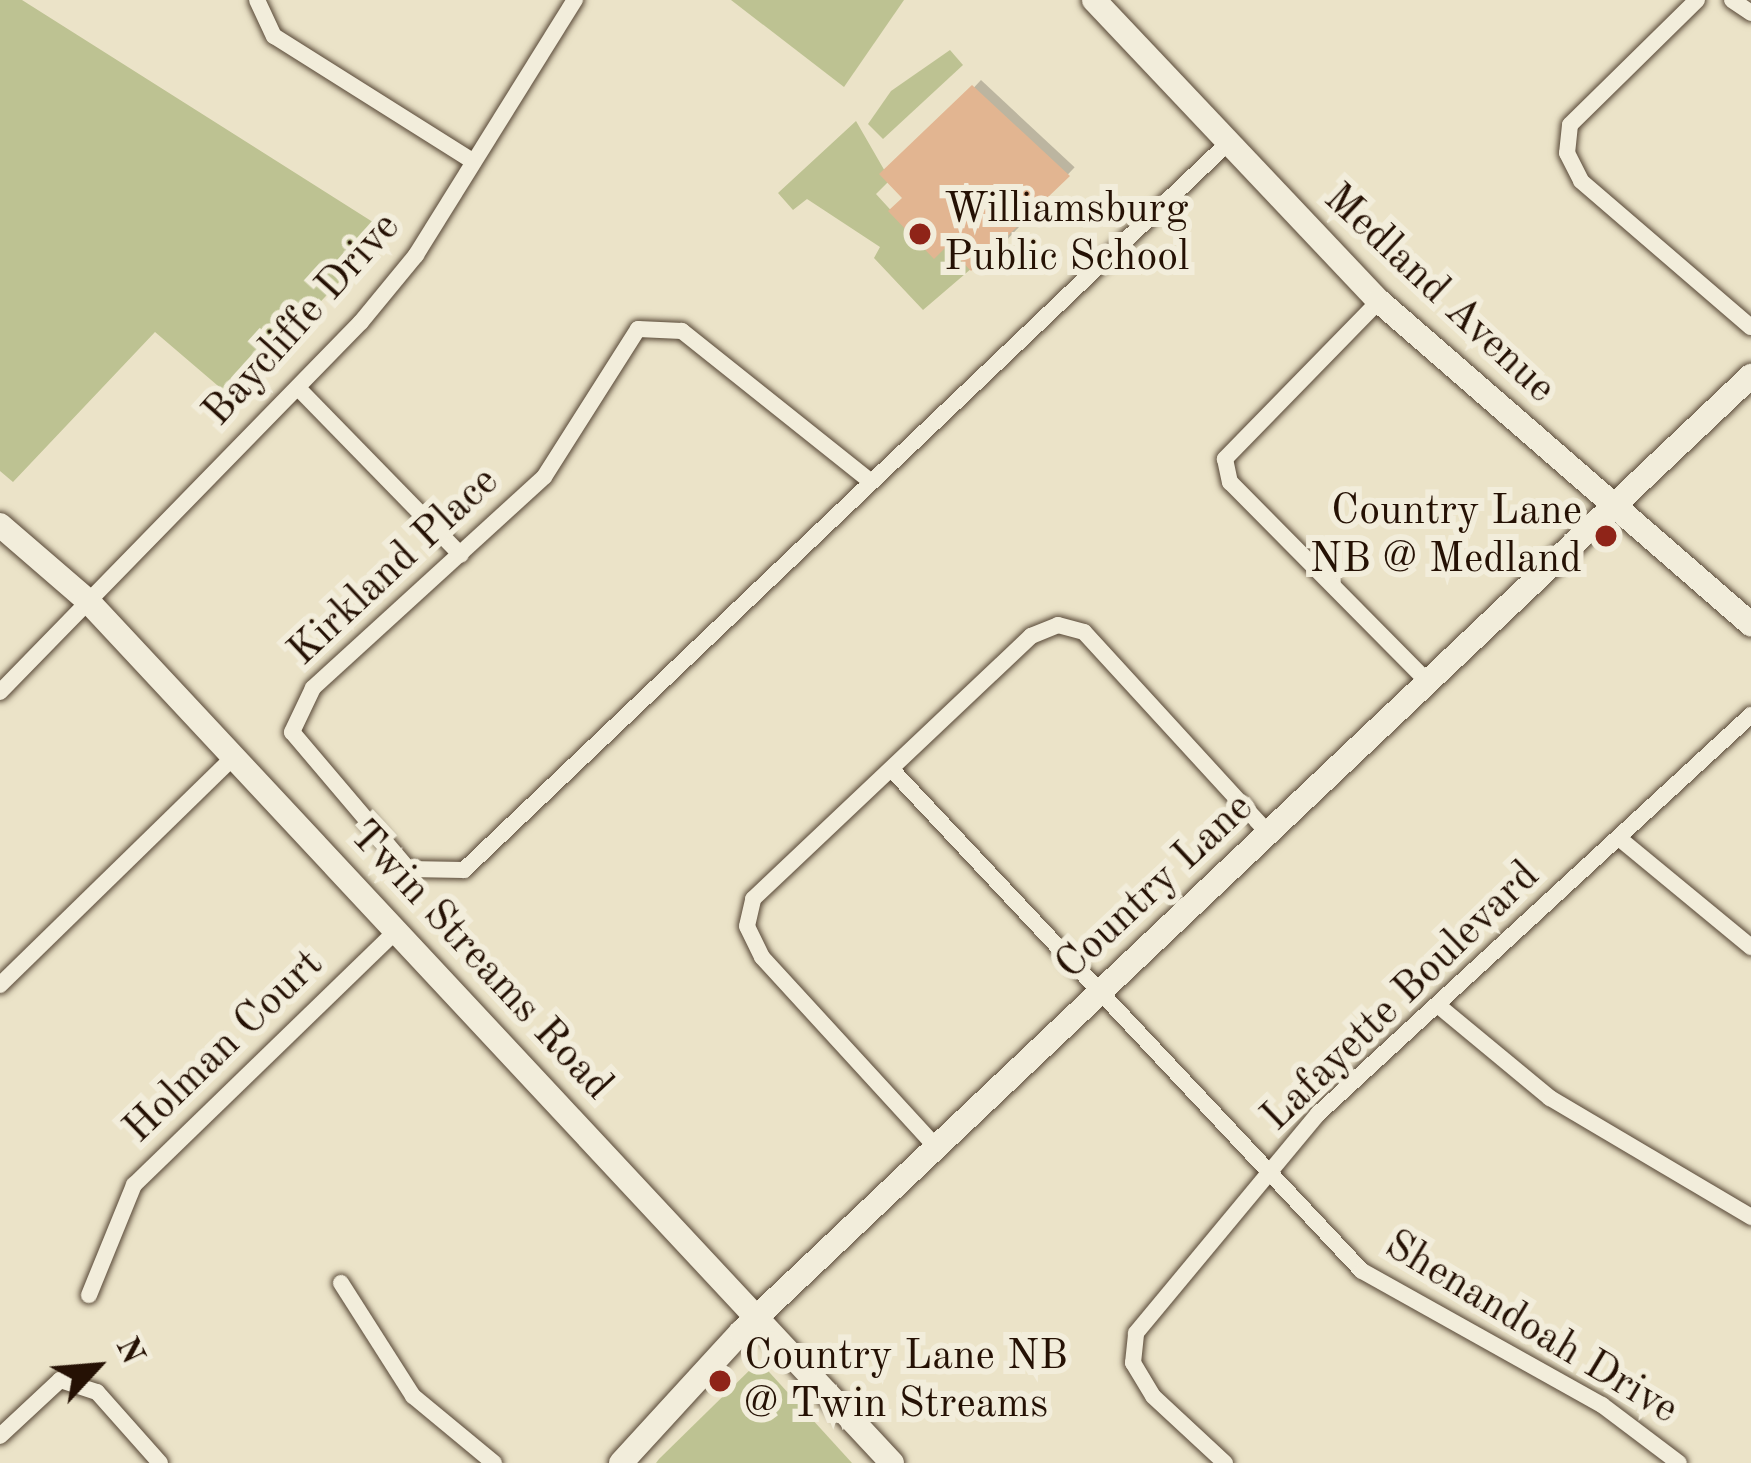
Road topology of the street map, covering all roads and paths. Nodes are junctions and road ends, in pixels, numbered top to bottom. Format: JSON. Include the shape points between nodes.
{"nodes":[{"id":1,"x":257,"y":0,"type":"edge"},
{"id":2,"x":575,"y":0,"type":"edge"},
{"id":3,"x":1094,"y":0,"type":"edge"},
{"id":4,"x":1696,"y":0,"type":"edge"},
{"id":5,"x":1732,"y":0,"type":"edge"},
{"id":6,"x":1751,"y":14,"type":"edge"},
{"id":7,"x":1228,"y":142,"type":"junction"},
{"id":8,"x":474,"y":162,"type":"junction"},
{"id":9,"x":1379,"y":302,"type":"junction"},
{"id":10,"x":1751,"y":327,"type":"edge"},
{"id":11,"x":1751,"y":376,"type":"edge"},
{"id":12,"x":298,"y":388,"type":"junction"},
{"id":13,"x":870,"y":481,"type":"junction"},
{"id":14,"x":1615,"y":507,"type":"junction"},
{"id":15,"x":0,"y":525,"type":"edge"},
{"id":16,"x":461,"y":555,"type":"junction"},
{"id":17,"x":87,"y":600,"type":"junction"},
{"id":18,"x":1751,"y":624,"type":"edge"},
{"id":19,"x":1430,"y":684,"type":"junction"},
{"id":20,"x":0,"y":692,"type":"edge"},
{"id":21,"x":1751,"y":715,"type":"edge"},
{"id":22,"x":235,"y":756,"type":"junction"},
{"id":23,"x":894,"y":772,"type":"junction"},
{"id":24,"x":1269,"y":833,"type":"junction"},
{"id":25,"x":1620,"y":838,"type":"junction"},
{"id":26,"x":398,"y":928,"type":"junction"},
{"id":27,"x":1751,"y":946,"type":"edge"},
{"id":28,"x":0,"y":985,"type":"edge"},
{"id":29,"x":1100,"y":993,"type":"junction"},
{"id":30,"x":1441,"y":1006,"type":"junction"},
{"id":31,"x":937,"y":1148,"type":"junction"},
{"id":32,"x":1267,"y":1178,"type":"junction"},
{"id":33,"x":1751,"y":1217,"type":"edge"},
{"id":34,"x":341,"y":1282,"type":"dead end"},
{"id":35,"x":89,"y":1295,"type":"dead end"},
{"id":36,"x":758,"y":1319,"type":"junction"},
{"id":37,"x":0,"y":1436,"type":"edge"},
{"id":38,"x":160,"y":1463,"type":"edge"},
{"id":39,"x":494,"y":1463,"type":"edge"},
{"id":40,"x":621,"y":1463,"type":"edge"},
{"id":41,"x":892,"y":1463,"type":"edge"},
{"id":42,"x":1225,"y":1463,"type":"edge"},
{"id":43,"x":1678,"y":1463,"type":"edge"}],
"edges":[{"from":1,"to":8,"type":"street","via":[[274,36]]},
{"from":2,"to":8,"type":"street","name":"Baycliffe Drive"},
{"from":3,"to":7,"type":"street","name":"Medland Avenue"},
{"from":4,"to":10,"type":"street","via":[[1570,125],[1567,153],[1581,181]]},
{"from":5,"to":6,"type":"street"},
{"from":7,"to":9,"type":"street","name":"Medland Avenue"},
{"from":7,"to":13,"type":"street","name":"Kirkland Place"},
{"from":8,"to":12,"type":"street","name":"Baycliffe Drive","via":[[416,255]]},
{"from":9,"to":14,"type":"street","name":"Medland Avenue"},
{"from":9,"to":19,"type":"street","via":[[1225,459],[1230,482]]},
{"from":11,"to":14,"type":"street","name":"Country Lane"},
{"from":12,"to":16,"type":"street"},
{"from":12,"to":17,"type":"street","name":"Baycliffe Drive"},
{"from":13,"to":16,"type":"street","name":"Kirkland Place","via":[[786,403],[658,322],[638,328],[544,476]]},
{"from":13,"to":16,"type":"street","name":"Kirkland Place","via":[[503,837],[464,870],[422,877],[300,749],[292,720]]},
{"from":14,"to":18,"type":"street","name":"Medland Avenue"},
{"from":14,"to":19,"type":"street","name":"Country Lane"},
{"from":15,"to":17,"type":"street","name":"Twin Streams Road"},
{"from":17,"to":20,"type":"street","name":"Baycliffe Drive"},
{"from":17,"to":22,"type":"street","name":"Twin Streams Road"},
{"from":19,"to":24,"type":"street","name":"Country Lane"},
{"from":21,"to":25,"type":"street","name":"Lafayette Boulevard"},
{"from":22,"to":26,"type":"street","name":"Twin Streams Road"},
{"from":22,"to":28,"type":"street"},
{"from":23,"to":24,"type":"street","via":[[1030,636],[1058,626],[1084,632]]},
{"from":23,"to":29,"type":"street","name":"Shenandoah Drive"},
{"from":23,"to":31,"type":"street","via":[[753,899],[747,926],[761,957]]},
{"from":24,"to":29,"type":"street","name":"Country Lane"},
{"from":25,"to":27,"type":"street"},
{"from":25,"to":30,"type":"street","name":"Lafayette Boulevard"},
{"from":26,"to":35,"type":"street","name":"Holman Court","via":[[134,1185]]},
{"from":26,"to":36,"type":"street","name":"Twin Streams Road"},
{"from":29,"to":31,"type":"street","name":"Country Lane"},
{"from":29,"to":32,"type":"street","name":"Shenandoah Drive"},
{"from":30,"to":32,"type":"street","name":"Lafayette Boulevard","via":[[1318,1114]]},
{"from":30,"to":33,"type":"street","via":[[1550,1098]]},
{"from":31,"to":36,"type":"street","name":"Country Lane"},
{"from":32,"to":42,"type":"street","name":"Lafayette Boulevard","via":[[1136,1334],[1133,1363],[1153,1396]]},
{"from":32,"to":43,"type":"street","name":"Shenandoah Drive","via":[[1363,1271],[1602,1405]]},
{"from":34,"to":39,"type":"street","via":[[413,1396]]},
{"from":36,"to":40,"type":"street","name":"Country Lane"},
{"from":36,"to":41,"type":"street","name":"Twin Streams Road"},
{"from":37,"to":38,"type":"street","via":[[60,1380],[97,1392]]}]}
